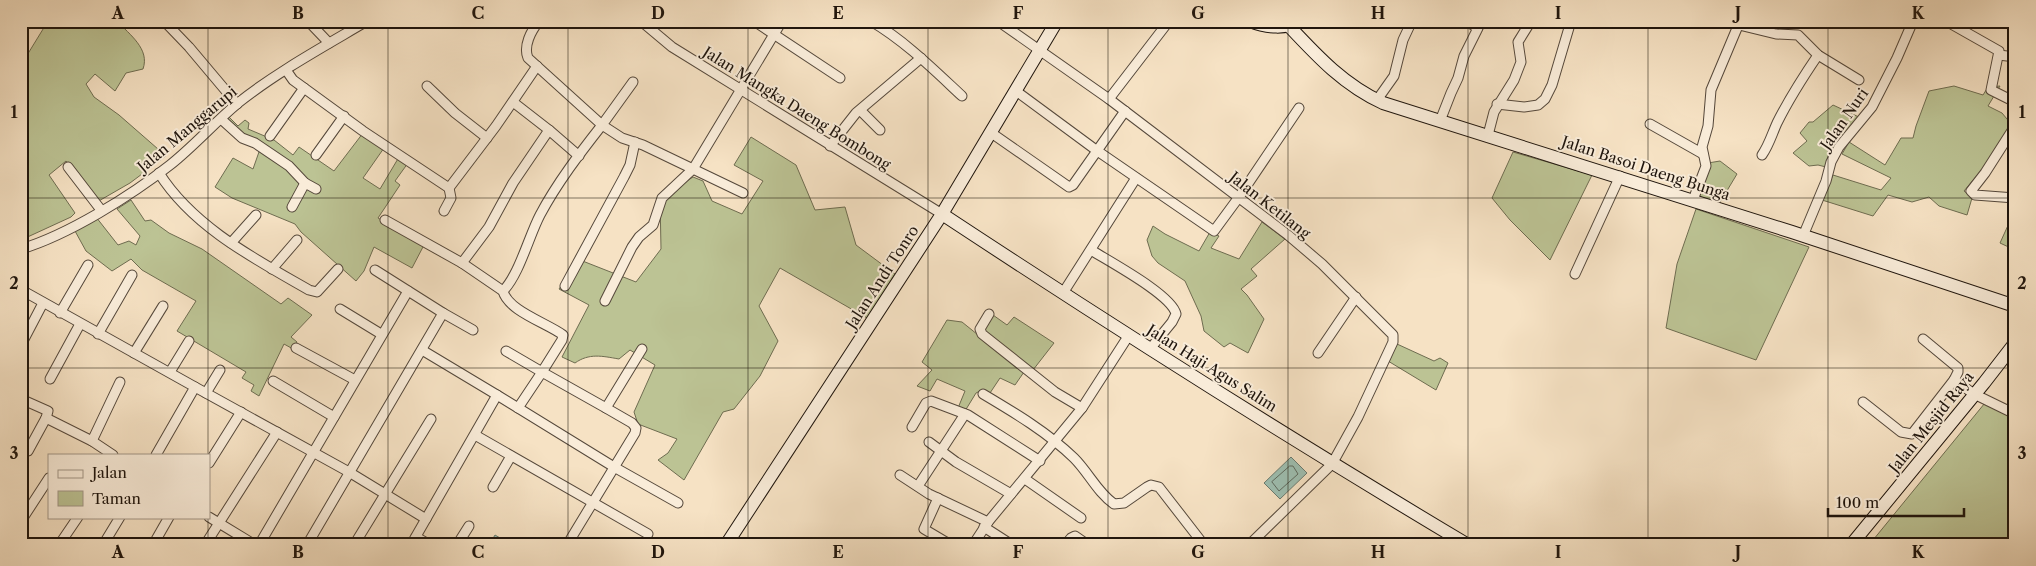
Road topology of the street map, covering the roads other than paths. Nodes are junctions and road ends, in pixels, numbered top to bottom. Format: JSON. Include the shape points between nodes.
{"nodes":[{"id":1,"x":164,"y":21,"type":"edge"},
{"id":2,"x":308,"y":21,"type":"edge"},
{"id":3,"x":366,"y":21,"type":"edge"},
{"id":4,"x":641,"y":21,"type":"edge"},
{"id":5,"x":754,"y":21,"type":"edge"},
{"id":6,"x":782,"y":21,"type":"edge"},
{"id":7,"x":871,"y":21,"type":"edge"},
{"id":8,"x":998,"y":21,"type":"edge"},
{"id":9,"x":1056,"y":21,"type":"edge"},
{"id":10,"x":1169,"y":21,"type":"edge"},
{"id":11,"x":1250,"y":21,"type":"edge"},
{"id":12,"x":1302,"y":21,"type":"edge"},
{"id":13,"x":1466,"y":21,"type":"edge"},
{"id":14,"x":1531,"y":21,"type":"edge"},
{"id":15,"x":1571,"y":21,"type":"edge"},
{"id":16,"x":1913,"y":21,"type":"edge"},
{"id":17,"x":1946,"y":21,"type":"edge"},
{"id":18,"x":534,"y":23,"type":"edge"},
{"id":19,"x":1739,"y":23,"type":"edge"},
{"id":20,"x":1410,"y":25,"type":"dead end"},
{"id":21,"x":1481,"y":25,"type":"edge"},
{"id":22,"x":1289,"y":26,"type":"junction"},
{"id":23,"x":1762,"y":26,"type":"edge"},
{"id":24,"x":773,"y":34,"type":"junction"},
{"id":25,"x":329,"y":43,"type":"junction"},
{"id":26,"x":1040,"y":50,"type":"junction"},
{"id":27,"x":1999,"y":54,"type":"junction"},
{"id":28,"x":1818,"y":55,"type":"junction"},
{"id":29,"x":2015,"y":57,"type":"edge"},
{"id":30,"x":921,"y":58,"type":"junction"},
{"id":31,"x":538,"y":66,"type":"junction"},
{"id":32,"x":286,"y":70,"type":"junction"},
{"id":33,"x":840,"y":78,"type":"dead end"},
{"id":34,"x":1859,"y":80,"type":"dead end"},
{"id":35,"x":632,"y":82,"type":"dead end"},
{"id":36,"x":427,"y":86,"type":"dead end"},
{"id":37,"x":304,"y":88,"type":"junction"},
{"id":38,"x":741,"y":90,"type":"junction"},
{"id":39,"x":1016,"y":91,"type":"junction"},
{"id":40,"x":962,"y":96,"type":"dead end"},
{"id":41,"x":1110,"y":99,"type":"junction"},
{"id":42,"x":1377,"y":100,"type":"junction"},
{"id":43,"x":513,"y":102,"type":"junction"},
{"id":44,"x":2015,"y":102,"type":"edge"},
{"id":45,"x":237,"y":104,"type":"junction"},
{"id":46,"x":1497,"y":104,"type":"junction"},
{"id":47,"x":1299,"y":108,"type":"dead end"},
{"id":48,"x":861,"y":111,"type":"junction"},
{"id":49,"x":1125,"y":111,"type":"junction"},
{"id":50,"x":344,"y":116,"type":"junction"},
{"id":51,"x":221,"y":119,"type":"junction"},
{"id":52,"x":1440,"y":120,"type":"junction"},
{"id":53,"x":1650,"y":124,"type":"dead end"},
{"id":54,"x":602,"y":125,"type":"junction"},
{"id":55,"x":2015,"y":126,"type":"edge"},
{"id":56,"x":549,"y":130,"type":"junction"},
{"id":57,"x":880,"y":130,"type":"dead end"},
{"id":58,"x":990,"y":132,"type":"junction"},
{"id":59,"x":1488,"y":135,"type":"junction"},
{"id":60,"x":270,"y":136,"type":"dead end"},
{"id":61,"x":487,"y":138,"type":"junction"},
{"id":62,"x":635,"y":142,"type":"junction"},
{"id":63,"x":830,"y":146,"type":"junction"},
{"id":64,"x":1096,"y":150,"type":"junction"},
{"id":65,"x":1703,"y":154,"type":"junction"},
{"id":66,"x":316,"y":155,"type":"dead end"},
{"id":67,"x":1762,"y":155,"type":"dead end"},
{"id":68,"x":578,"y":156,"type":"junction"},
{"id":69,"x":68,"y":167,"type":"dead end"},
{"id":70,"x":693,"y":169,"type":"junction"},
{"id":71,"x":159,"y":173,"type":"junction"},
{"id":72,"x":1620,"y":176,"type":"junction"},
{"id":73,"x":1136,"y":178,"type":"junction"},
{"id":74,"x":305,"y":183,"type":"junction"},
{"id":75,"x":449,"y":188,"type":"junction"},
{"id":76,"x":316,"y":189,"type":"dead end"},
{"id":77,"x":742,"y":194,"type":"dead end"},
{"id":78,"x":1239,"y":197,"type":"junction"},
{"id":79,"x":2015,"y":198,"type":"edge"},
{"id":80,"x":1693,"y":200,"type":"junction"},
{"id":81,"x":292,"y":207,"type":"dead end"},
{"id":82,"x":101,"y":210,"type":"junction"},
{"id":83,"x":444,"y":211,"type":"dead end"},
{"id":84,"x":942,"y":214,"type":"junction"},
{"id":85,"x":256,"y":215,"type":"dead end"},
{"id":86,"x":385,"y":220,"type":"dead end"},
{"id":87,"x":1803,"y":236,"type":"junction"},
{"id":88,"x":297,"y":240,"type":"dead end"},
{"id":89,"x":231,"y":243,"type":"junction"},
{"id":90,"x":21,"y":249,"type":"edge"},
{"id":91,"x":1092,"y":250,"type":"junction"},
{"id":92,"x":462,"y":264,"type":"junction"},
{"id":93,"x":88,"y":265,"type":"dead end"},
{"id":94,"x":272,"y":269,"type":"junction"},
{"id":95,"x":338,"y":269,"type":"dead end"},
{"id":96,"x":376,"y":270,"type":"dead end"},
{"id":97,"x":132,"y":274,"type":"dead end"},
{"id":98,"x":1575,"y":274,"type":"dead end"},
{"id":99,"x":565,"y":286,"type":"dead end"},
{"id":100,"x":408,"y":291,"type":"junction"},
{"id":101,"x":503,"y":291,"type":"junction"},
{"id":102,"x":25,"y":292,"type":"dead end"},
{"id":103,"x":1063,"y":293,"type":"junction"},
{"id":104,"x":1356,"y":297,"type":"junction"},
{"id":105,"x":605,"y":300,"type":"dead end"},
{"id":106,"x":43,"y":303,"type":"junction"},
{"id":107,"x":163,"y":306,"type":"dead end"},
{"id":108,"x":2015,"y":306,"type":"edge"},
{"id":109,"x":340,"y":309,"type":"dead end"},
{"id":110,"x":60,"y":313,"type":"junction"},
{"id":111,"x":443,"y":314,"type":"junction"},
{"id":112,"x":989,"y":314,"type":"dead end"},
{"id":113,"x":80,"y":324,"type":"junction"},
{"id":114,"x":473,"y":330,"type":"dead end"},
{"id":115,"x":98,"y":334,"type":"junction"},
{"id":116,"x":381,"y":334,"type":"junction"},
{"id":117,"x":1129,"y":335,"type":"junction"},
{"id":118,"x":1923,"y":339,"type":"dead end"},
{"id":119,"x":189,"y":341,"type":"dead end"},
{"id":120,"x":2015,"y":343,"type":"edge"},
{"id":121,"x":21,"y":344,"type":"edge"},
{"id":122,"x":296,"y":348,"type":"dead end"},
{"id":123,"x":642,"y":349,"type":"dead end"},
{"id":124,"x":1150,"y":349,"type":"junction"},
{"id":125,"x":422,"y":350,"type":"junction"},
{"id":126,"x":506,"y":351,"type":"dead end"},
{"id":127,"x":134,"y":353,"type":"junction"},
{"id":128,"x":1318,"y":353,"type":"dead end"},
{"id":129,"x":220,"y":370,"type":"dead end"},
{"id":130,"x":170,"y":372,"type":"junction"},
{"id":131,"x":542,"y":372,"type":"junction"},
{"id":132,"x":50,"y":379,"type":"dead end"},
{"id":133,"x":355,"y":380,"type":"junction"},
{"id":134,"x":1954,"y":380,"type":"junction"},
{"id":135,"x":273,"y":381,"type":"dead end"},
{"id":136,"x":120,"y":382,"type":"dead end"},
{"id":137,"x":195,"y":387,"type":"junction"},
{"id":138,"x":206,"y":393,"type":"junction"},
{"id":139,"x":983,"y":394,"type":"dead end"},
{"id":140,"x":1974,"y":394,"type":"junction"},
{"id":141,"x":497,"y":395,"type":"junction"},
{"id":142,"x":21,"y":399,"type":"edge"},
{"id":143,"x":1863,"y":402,"type":"dead end"},
{"id":144,"x":518,"y":408,"type":"junction"},
{"id":145,"x":606,"y":408,"type":"junction"},
{"id":146,"x":1082,"y":408,"type":"junction"},
{"id":147,"x":241,"y":412,"type":"junction"},
{"id":148,"x":965,"y":414,"type":"junction"},
{"id":149,"x":2015,"y":414,"type":"edge"},
{"id":150,"x":334,"y":417,"type":"junction"},
{"id":151,"x":46,"y":418,"type":"junction"},
{"id":152,"x":431,"y":419,"type":"dead end"},
{"id":153,"x":912,"y":427,"type":"dead end"},
{"id":154,"x":277,"y":432,"type":"junction"},
{"id":155,"x":475,"y":435,"type":"junction"},
{"id":156,"x":92,"y":441,"type":"junction"},
{"id":157,"x":1056,"y":441,"type":"junction"},
{"id":158,"x":929,"y":442,"type":"dead end"},
{"id":159,"x":941,"y":451,"type":"junction"},
{"id":160,"x":21,"y":452,"type":"edge"},
{"id":161,"x":314,"y":453,"type":"junction"},
{"id":162,"x":112,"y":454,"type":"edge"},
{"id":163,"x":157,"y":454,"type":"edge"},
{"id":164,"x":511,"y":456,"type":"junction"},
{"id":165,"x":210,"y":461,"type":"edge"},
{"id":166,"x":1040,"y":461,"type":"junction"},
{"id":167,"x":1332,"y":464,"type":"junction"},
{"id":168,"x":614,"y":467,"type":"junction"},
{"id":169,"x":349,"y":472,"type":"junction"},
{"id":170,"x":900,"y":475,"type":"dead end"},
{"id":171,"x":1025,"y":479,"type":"junction"},
{"id":172,"x":48,"y":480,"type":"edge"},
{"id":173,"x":918,"y":486,"type":"junction"},
{"id":174,"x":492,"y":487,"type":"dead end"},
{"id":175,"x":386,"y":494,"type":"junction"},
{"id":176,"x":1011,"y":494,"type":"junction"},
{"id":177,"x":938,"y":498,"type":"junction"},
{"id":178,"x":592,"y":502,"type":"junction"},
{"id":179,"x":678,"y":503,"type":"dead end"},
{"id":180,"x":210,"y":517,"type":"edge"},
{"id":181,"x":77,"y":518,"type":"edge"},
{"id":182,"x":119,"y":518,"type":"edge"},
{"id":183,"x":168,"y":518,"type":"edge"},
{"id":184,"x":1081,"y":518,"type":"dead end"},
{"id":185,"x":426,"y":519,"type":"junction"},
{"id":186,"x":21,"y":521,"type":"edge"},
{"id":187,"x":219,"y":523,"type":"junction"},
{"id":188,"x":986,"y":524,"type":"junction"},
{"id":189,"x":469,"y":526,"type":"dead end"},
{"id":190,"x":648,"y":534,"type":"dead end"},
{"id":191,"x":414,"y":541,"type":"edge"},
{"id":192,"x":59,"y":545,"type":"edge"},
{"id":193,"x":103,"y":545,"type":"edge"},
{"id":194,"x":153,"y":545,"type":"edge"},
{"id":195,"x":205,"y":545,"type":"edge"},
{"id":196,"x":255,"y":545,"type":"edge"},
{"id":197,"x":259,"y":545,"type":"edge"},
{"id":198,"x":307,"y":545,"type":"edge"},
{"id":199,"x":354,"y":545,"type":"edge"},
{"id":200,"x":430,"y":545,"type":"edge"},
{"id":201,"x":457,"y":545,"type":"edge"},
{"id":202,"x":567,"y":545,"type":"edge"},
{"id":203,"x":726,"y":545,"type":"edge"},
{"id":204,"x":952,"y":545,"type":"edge"},
{"id":205,"x":973,"y":545,"type":"edge"},
{"id":206,"x":1012,"y":545,"type":"edge"},
{"id":207,"x":1065,"y":545,"type":"edge"},
{"id":208,"x":1088,"y":545,"type":"edge"},
{"id":209,"x":1204,"y":545,"type":"edge"},
{"id":210,"x":1248,"y":545,"type":"edge"},
{"id":211,"x":1468,"y":545,"type":"edge"},
{"id":212,"x":1851,"y":545,"type":"edge"}],
"edges":[{"from":1,"to":45,"type":"street"},
{"from":2,"to":25,"type":"street"},
{"from":3,"to":25,"type":"street","name":"Jalan Manggarupi"},
{"from":4,"to":38,"type":"street","name":"Jalan Mangka Daeng Bombong","via":[[672,46]]},
{"from":5,"to":24,"type":"street"},
{"from":6,"to":24,"type":"street"},
{"from":7,"to":30,"type":"street"},
{"from":8,"to":26,"type":"street","name":"Jalan Ketilang"},
{"from":9,"to":26,"type":"street","name":"Jalan Andi Tonro"},
{"from":10,"to":41,"type":"street"},
{"from":11,"to":22,"type":"street","via":[[1273,27]]},
{"from":12,"to":22,"type":"street"},
{"from":13,"to":21,"type":"street"},
{"from":14,"to":46,"type":"street","via":[[1518,42],[1522,58],[1518,71],[1506,95]]},
{"from":15,"to":46,"type":"street","via":[[1545,99],[1538,105],[1524,107]]},
{"from":16,"to":87,"type":"street","name":"Jalan Nuri","via":[[1872,107],[1830,162],[1826,181]]},
{"from":17,"to":27,"type":"street","via":[[1999,51]]},
{"from":18,"to":31,"type":"street","via":[[526,53]]},
{"from":19,"to":23,"type":"street"},
{"from":19,"to":65,"type":"street","via":[[1711,90]]},
{"from":20,"to":42,"type":"street","via":[[1394,76]]},
{"from":21,"to":52,"type":"street","via":[[1464,56]]},
{"from":22,"to":42,"type":"street","name":"Jalan Basoi Daeng Bunga","via":[[1350,86]]},
{"from":23,"to":28,"type":"street","via":[[1798,35]]},
{"from":24,"to":33,"type":"street"},
{"from":24,"to":38,"type":"street"},
{"from":25,"to":32,"type":"street","name":"Jalan Manggarupi"},
{"from":26,"to":39,"type":"street","name":"Jalan Andi Tonro"},
{"from":26,"to":41,"type":"street","name":"Jalan Ketilang"},
{"from":27,"to":29,"type":"street"},
{"from":27,"to":44,"type":"street","via":[[1991,90]]},
{"from":28,"to":34,"type":"street"},
{"from":28,"to":67,"type":"street","via":[[1789,100]]},
{"from":30,"to":40,"type":"street"},
{"from":30,"to":48,"type":"street"},
{"from":31,"to":43,"type":"street"},
{"from":31,"to":54,"type":"street"},
{"from":32,"to":37,"type":"street"},
{"from":32,"to":45,"type":"street","name":"Jalan Manggarupi"},
{"from":35,"to":54,"type":"street"},
{"from":36,"to":61,"type":"street"},
{"from":37,"to":50,"type":"street"},
{"from":37,"to":60,"type":"street"},
{"from":38,"to":63,"type":"street","name":"Jalan Mangka Daeng Bombong"},
{"from":38,"to":70,"type":"street"},
{"from":39,"to":58,"type":"street","name":"Jalan Andi Tonro"},
{"from":39,"to":64,"type":"street"},
{"from":41,"to":49,"type":"street","name":"Jalan Ketilang"},
{"from":42,"to":52,"type":"street","name":"Jalan Basoi Daeng Bunga"},
{"from":43,"to":56,"type":"street"},
{"from":43,"to":61,"type":"street"},
{"from":45,"to":51,"type":"street","name":"Jalan Manggarupi"},
{"from":46,"to":59,"type":"street"},
{"from":47,"to":78,"type":"street"},
{"from":48,"to":57,"type":"street"},
{"from":48,"to":63,"type":"street"},
{"from":49,"to":64,"type":"street"},
{"from":49,"to":78,"type":"street","name":"Jalan Ketilang"},
{"from":50,"to":66,"type":"street"},
{"from":50,"to":75,"type":"street"},
{"from":51,"to":71,"type":"street","name":"Jalan Manggarupi"},
{"from":51,"to":74,"type":"street","via":[[242,138],[289,166]]},
{"from":52,"to":59,"type":"street","name":"Jalan Basoi Daeng Bunga"},
{"from":53,"to":65,"type":"street"},
{"from":54,"to":62,"type":"street"},
{"from":54,"to":68,"type":"street"},
{"from":55,"to":79,"type":"street","via":[[1971,191],[1975,195]]},
{"from":56,"to":68,"type":"street"},
{"from":56,"to":92,"type":"street","via":[[513,183],[489,228]]},
{"from":58,"to":64,"type":"street","via":[[1069,187]]},
{"from":58,"to":84,"type":"street","name":"Jalan Andi Tonro"},
{"from":59,"to":72,"type":"street","name":"Jalan Basoi Daeng Bunga"},
{"from":61,"to":75,"type":"street"},
{"from":62,"to":70,"type":"street"},
{"from":62,"to":99,"type":"street","via":[[630,165],[621,184]]},
{"from":63,"to":84,"type":"street","name":"Jalan Mangka Daeng Bombong"},
{"from":64,"to":73,"type":"street"},
{"from":65,"to":80,"type":"street","via":[[1706,166]]},
{"from":68,"to":101,"type":"street","via":[[541,214]]},
{"from":69,"to":82,"type":"street"},
{"from":70,"to":77,"type":"street"},
{"from":70,"to":105,"type":"street","via":[[662,198],[653,225],[636,242]]},
{"from":71,"to":82,"type":"street","name":"Jalan Manggarupi"},
{"from":71,"to":89,"type":"street","via":[[183,202]]},
{"from":72,"to":80,"type":"street","name":"Jalan Basoi Daeng Bunga"},
{"from":72,"to":98,"type":"street"},
{"from":73,"to":78,"type":"street","via":[[1214,231]]},
{"from":73,"to":91,"type":"street"},
{"from":74,"to":76,"type":"street"},
{"from":74,"to":81,"type":"street"},
{"from":75,"to":83,"type":"street","via":[[451,198]]},
{"from":78,"to":104,"type":"street","name":"Jalan Ketilang","via":[[1322,264]]},
{"from":80,"to":87,"type":"street","name":"Jalan Basoi Daeng Bunga"},
{"from":82,"to":90,"type":"street","name":"Jalan Manggarupi","via":[[53,237]]},
{"from":84,"to":103,"type":"street","name":"Jalan Haji Agus Salim"},
{"from":84,"to":203,"type":"street","name":"Jalan Andi Tonro"},
{"from":85,"to":89,"type":"street"},
{"from":86,"to":92,"type":"street"},
{"from":87,"to":108,"type":"street","name":"Jalan Basoi Daeng Bunga"},
{"from":88,"to":94,"type":"street"},
{"from":89,"to":94,"type":"street"},
{"from":91,"to":103,"type":"street"},
{"from":91,"to":124,"type":"street","via":[[1162,295],[1173,306],[1176,314],[1172,322]]},
{"from":92,"to":101,"type":"street"},
{"from":93,"to":110,"type":"street"},
{"from":94,"to":95,"type":"street","via":[[317,292]]},
{"from":96,"to":100,"type":"street"},
{"from":97,"to":115,"type":"street"},
{"from":100,"to":111,"type":"street"},
{"from":100,"to":116,"type":"street"},
{"from":101,"to":131,"type":"street","via":[[513,305],[563,335]]},
{"from":102,"to":106,"type":"street"},
{"from":103,"to":117,"type":"street","name":"Jalan Haji Agus Salim"},
{"from":104,"to":128,"type":"street"},
{"from":104,"to":167,"type":"street","name":"Jalan Ketilang","via":[[1394,338],[1358,417]]},
{"from":106,"to":110,"type":"street"},
{"from":106,"to":121,"type":"street"},
{"from":107,"to":127,"type":"street"},
{"from":109,"to":116,"type":"street"},
{"from":110,"to":113,"type":"street"},
{"from":111,"to":114,"type":"street"},
{"from":111,"to":125,"type":"street"},
{"from":112,"to":146,"type":"street","via":[[980,329],[982,334],[1054,392]]},
{"from":113,"to":115,"type":"street"},
{"from":113,"to":132,"type":"street"},
{"from":115,"to":127,"type":"street"},
{"from":116,"to":133,"type":"street"},
{"from":117,"to":124,"type":"street","name":"Jalan Haji Agus Salim"},
{"from":117,"to":146,"type":"street"},
{"from":118,"to":134,"type":"street","via":[[1958,368]]},
{"from":119,"to":130,"type":"street"},
{"from":120,"to":140,"type":"street","name":"Jalan Mesjid Raya"},
{"from":122,"to":133,"type":"street"},
{"from":123,"to":145,"type":"street"},
{"from":124,"to":167,"type":"street","name":"Jalan Haji Agus Salim"},
{"from":125,"to":141,"type":"street"},
{"from":125,"to":169,"type":"street"},
{"from":126,"to":131,"type":"street"},
{"from":127,"to":130,"type":"street"},
{"from":129,"to":138,"type":"street"},
{"from":130,"to":137,"type":"street"},
{"from":131,"to":144,"type":"street"},
{"from":131,"to":145,"type":"street"},
{"from":133,"to":150,"type":"street"},
{"from":134,"to":140,"type":"street"},
{"from":134,"to":143,"type":"street","via":[[1912,434],[1901,432]]},
{"from":135,"to":150,"type":"street"},
{"from":136,"to":156,"type":"street"},
{"from":137,"to":138,"type":"street"},
{"from":137,"to":163,"type":"street"},
{"from":138,"to":147,"type":"street"},
{"from":139,"to":157,"type":"street"},
{"from":140,"to":149,"type":"street"},
{"from":140,"to":212,"type":"street","name":"Jalan Mesjid Raya"},
{"from":141,"to":144,"type":"street"},
{"from":141,"to":155,"type":"street"},
{"from":142,"to":151,"type":"street","via":[[48,411]]},
{"from":144,"to":168,"type":"street"},
{"from":145,"to":168,"type":"street","via":[[636,428]]},
{"from":146,"to":157,"type":"street"},
{"from":147,"to":154,"type":"street"},
{"from":147,"to":165,"type":"street"},
{"from":148,"to":153,"type":"street","via":[[930,401]]},
{"from":148,"to":159,"type":"street"},
{"from":148,"to":166,"type":"street"},
{"from":150,"to":161,"type":"street"},
{"from":151,"to":156,"type":"street"},
{"from":151,"to":160,"type":"street","via":[[28,451]]},
{"from":152,"to":175,"type":"street"},
{"from":154,"to":161,"type":"street"},
{"from":154,"to":187,"type":"street"},
{"from":155,"to":164,"type":"street"},
{"from":155,"to":185,"type":"street"},
{"from":156,"to":162,"type":"street"},
{"from":157,"to":166,"type":"street"},
{"from":157,"to":209,"type":"street","via":[[1088,472],[1095,486],[1114,504],[1124,503],[1152,485],[1159,487]]},
{"from":158,"to":159,"type":"street"},
{"from":159,"to":173,"type":"street"},
{"from":159,"to":176,"type":"street"},
{"from":161,"to":169,"type":"street"},
{"from":161,"to":197,"type":"street"},
{"from":164,"to":174,"type":"street"},
{"from":164,"to":178,"type":"street"},
{"from":166,"to":171,"type":"street"},
{"from":167,"to":210,"type":"street"},
{"from":167,"to":211,"type":"street","name":"Jalan Haji Agus Salim"},
{"from":168,"to":178,"type":"street"},
{"from":168,"to":179,"type":"street"},
{"from":169,"to":175,"type":"street"},
{"from":169,"to":198,"type":"street"},
{"from":170,"to":173,"type":"street"},
{"from":171,"to":176,"type":"street"},
{"from":171,"to":184,"type":"street"},
{"from":172,"to":186,"type":"street"},
{"from":173,"to":177,"type":"street"},
{"from":175,"to":185,"type":"street"},
{"from":175,"to":199,"type":"street"},
{"from":176,"to":188,"type":"street"},
{"from":177,"to":188,"type":"street"},
{"from":177,"to":204,"type":"street","via":[[924,528]]},
{"from":178,"to":190,"type":"street"},
{"from":178,"to":202,"type":"street"},
{"from":180,"to":187,"type":"street"},
{"from":181,"to":192,"type":"street"},
{"from":182,"to":193,"type":"street"},
{"from":183,"to":194,"type":"street"},
{"from":185,"to":191,"type":"street"},
{"from":187,"to":195,"type":"street"},
{"from":187,"to":196,"type":"street"},
{"from":188,"to":205,"type":"street"},
{"from":188,"to":206,"type":"street"},
{"from":189,"to":201,"type":"street"},
{"from":191,"to":200,"type":"street"},
{"from":207,"to":208,"type":"street","via":[[1075,536]]}]}
